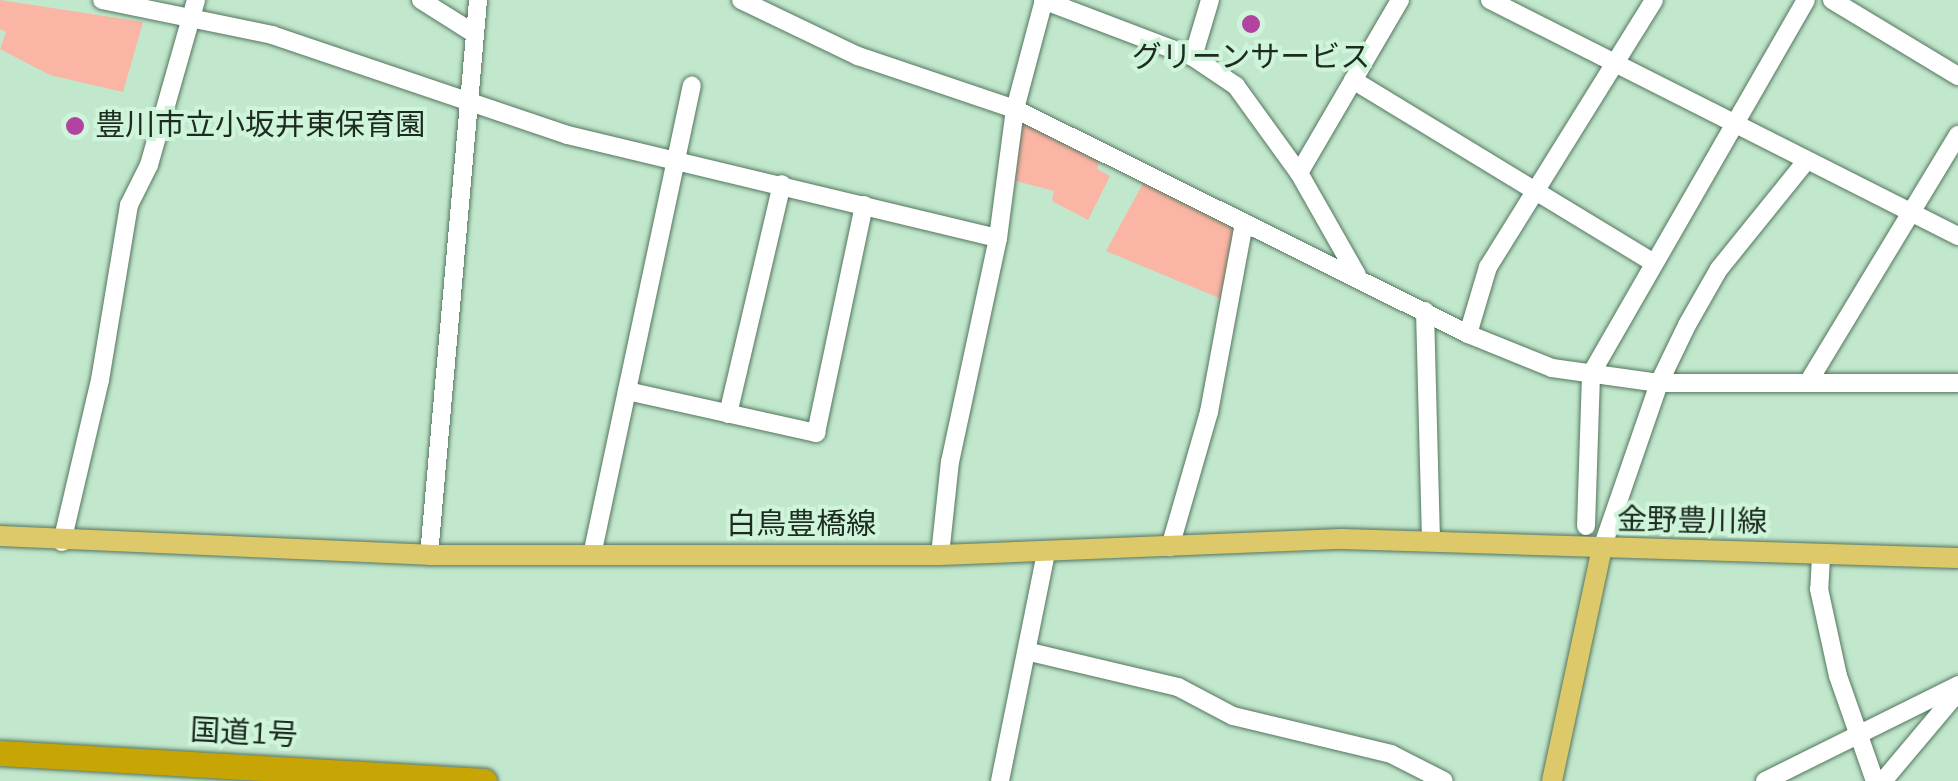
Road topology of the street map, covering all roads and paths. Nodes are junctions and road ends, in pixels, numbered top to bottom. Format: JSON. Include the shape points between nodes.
{"nodes":[{"id":1,"x":102,"y":0,"type":"edge"},
{"id":2,"x":421,"y":0,"type":"edge"},
{"id":3,"x":478,"y":0,"type":"edge"},
{"id":4,"x":741,"y":0,"type":"edge"},
{"id":5,"x":1044,"y":0,"type":"edge"},
{"id":6,"x":1210,"y":0,"type":"edge"},
{"id":7,"x":1400,"y":0,"type":"edge"},
{"id":8,"x":1490,"y":0,"type":"edge"},
{"id":9,"x":1654,"y":0,"type":"edge"},
{"id":10,"x":1806,"y":0,"type":"edge"},
{"id":11,"x":1832,"y":0,"type":"edge"},
{"id":12,"x":194,"y":8,"type":"edge"},
{"id":13,"x":475,"y":34,"type":"junction"},
{"id":14,"x":1193,"y":57,"type":"junction"},
{"id":15,"x":1614,"y":64,"type":"junction"},
{"id":16,"x":1958,"y":76,"type":"edge"},
{"id":17,"x":1353,"y":80,"type":"junction"},
{"id":18,"x":692,"y":86,"type":"dead end"},
{"id":19,"x":470,"y":102,"type":"junction"},
{"id":20,"x":1015,"y":109,"type":"junction"},
{"id":21,"x":1734,"y":124,"type":"junction"},
{"id":22,"x":1958,"y":135,"type":"edge"},
{"id":23,"x":678,"y":159,"type":"junction"},
{"id":24,"x":1806,"y":161,"type":"junction"},
{"id":25,"x":1298,"y":173,"type":"junction"},
{"id":26,"x":782,"y":184,"type":"junction"},
{"id":27,"x":1535,"y":191,"type":"junction"},
{"id":28,"x":864,"y":206,"type":"junction"},
{"id":29,"x":1910,"y":213,"type":"junction"},
{"id":30,"x":1244,"y":223,"type":"junction"},
{"id":31,"x":1958,"y":236,"type":"edge"},
{"id":32,"x":998,"y":238,"type":"junction"},
{"id":33,"x":1654,"y":262,"type":"junction"},
{"id":34,"x":1358,"y":276,"type":"junction"},
{"id":35,"x":1425,"y":312,"type":"junction"},
{"id":36,"x":1468,"y":334,"type":"junction"},
{"id":37,"x":1591,"y":374,"type":"junction"},
{"id":38,"x":1809,"y":380,"type":"junction"},
{"id":39,"x":1659,"y":383,"type":"junction"},
{"id":40,"x":1958,"y":383,"type":"edge"},
{"id":41,"x":627,"y":392,"type":"junction"},
{"id":42,"x":728,"y":414,"type":"junction"},
{"id":43,"x":1586,"y":526,"type":"dead end"},
{"id":44,"x":0,"y":536,"type":"edge"},
{"id":45,"x":62,"y":542,"type":"junction"},
{"id":46,"x":1431,"y":542,"type":"junction"},
{"id":47,"x":1170,"y":547,"type":"junction"},
{"id":48,"x":1602,"y":548,"type":"junction"},
{"id":49,"x":1046,"y":553,"type":"junction"},
{"id":50,"x":429,"y":555,"type":"junction"},
{"id":51,"x":592,"y":555,"type":"junction"},
{"id":52,"x":940,"y":555,"type":"junction"},
{"id":53,"x":1821,"y":556,"type":"junction"},
{"id":54,"x":1958,"y":558,"type":"edge"},
{"id":55,"x":1030,"y":652,"type":"junction"},
{"id":56,"x":1958,"y":689,"type":"edge"},
{"id":57,"x":1950,"y":713,"type":"edge"},
{"id":58,"x":1856,"y":735,"type":"junction"},
{"id":59,"x":0,"y":752,"type":"edge"},
{"id":60,"x":0,"y":769,"type":"edge"},
{"id":61,"x":203,"y":781,"type":"edge"},
{"id":62,"x":484,"y":781,"type":"edge"},
{"id":63,"x":1000,"y":781,"type":"edge"},
{"id":64,"x":1444,"y":781,"type":"edge"},
{"id":65,"x":1552,"y":781,"type":"edge"},
{"id":66,"x":1765,"y":781,"type":"edge"},
{"id":67,"x":1874,"y":781,"type":"edge"},
{"id":68,"x":1883,"y":781,"type":"edge"}],
"edges":[{"from":1,"to":12,"type":"street"},
{"from":2,"to":13,"type":"street"},
{"from":3,"to":13,"type":"street"},
{"from":4,"to":20,"type":"street","via":[[858,56]]},
{"from":5,"to":14,"type":"street"},
{"from":5,"to":20,"type":"street"},
{"from":6,"to":14,"type":"street"},
{"from":7,"to":17,"type":"street"},
{"from":8,"to":15,"type":"street"},
{"from":9,"to":15,"type":"street"},
{"from":10,"to":21,"type":"street"},
{"from":11,"to":16,"type":"street"},
{"from":12,"to":19,"type":"street"},
{"from":12,"to":45,"type":"street","via":[[148,165],[129,205],[100,380]]},
{"from":13,"to":19,"type":"street"},
{"from":14,"to":25,"type":"street","via":[[1255,106]]},
{"from":15,"to":21,"type":"street"},
{"from":15,"to":27,"type":"street"},
{"from":17,"to":25,"type":"street"},
{"from":17,"to":27,"type":"street"},
{"from":18,"to":23,"type":"street"},
{"from":19,"to":23,"type":"street","via":[[568,135]]},
{"from":19,"to":50,"type":"street"},
{"from":20,"to":30,"type":"street"},
{"from":20,"to":32,"type":"street"},
{"from":21,"to":24,"type":"street"},
{"from":21,"to":33,"type":"street"},
{"from":22,"to":29,"type":"street"},
{"from":23,"to":26,"type":"street"},
{"from":23,"to":41,"type":"street"},
{"from":24,"to":29,"type":"street"},
{"from":24,"to":39,"type":"street","via":[[1719,269]]},
{"from":25,"to":34,"type":"street"},
{"from":26,"to":28,"type":"street"},
{"from":26,"to":42,"type":"street"},
{"from":27,"to":33,"type":"street"},
{"from":27,"to":36,"type":"street","via":[[1488,268]]},
{"from":28,"to":32,"type":"street"},
{"from":28,"to":42,"type":"street","via":[[816,433]]},
{"from":29,"to":31,"type":"street"},
{"from":29,"to":38,"type":"street"},
{"from":30,"to":34,"type":"street"},
{"from":30,"to":47,"type":"street","via":[[1208,412]]},
{"from":32,"to":52,"type":"street","via":[[950,462]]},
{"from":33,"to":37,"type":"street"},
{"from":34,"to":35,"type":"street"},
{"from":35,"to":36,"type":"street"},
{"from":35,"to":46,"type":"street"},
{"from":36,"to":37,"type":"street","via":[[1552,368]]},
{"from":37,"to":39,"type":"street"},
{"from":37,"to":43,"type":"street"},
{"from":38,"to":39,"type":"street"},
{"from":38,"to":40,"type":"street"},
{"from":39,"to":48,"type":"street"},
{"from":41,"to":42,"type":"street"},
{"from":41,"to":51,"type":"street"},
{"from":44,"to":45,"type":"main road","name":"白鳥豊橋線"},
{"from":45,"to":50,"type":"main road","name":"白鳥豊橋線"},
{"from":46,"to":47,"type":"main road","name":"白鳥豊橋線"},
{"from":46,"to":48,"type":"main road","name":"白鳥豊橋線"},
{"from":47,"to":49,"type":"main road","name":"白鳥豊橋線"},
{"from":48,"to":53,"type":"main road","name":"金野豊川線"},
{"from":48,"to":65,"type":"main road","name":"金野豊川線"},
{"from":49,"to":52,"type":"main road","name":"白鳥豊橋線"},
{"from":49,"to":55,"type":"street"},
{"from":50,"to":51,"type":"main road","name":"白鳥豊橋線"},
{"from":51,"to":52,"type":"main road","name":"白鳥豊橋線"},
{"from":53,"to":54,"type":"main road","name":"金野豊川線"},
{"from":53,"to":58,"type":"street","via":[[1819,589]]},
{"from":55,"to":63,"type":"street"},
{"from":55,"to":64,"type":"street","via":[[1178,687],[1233,716],[1390,754]]},
{"from":56,"to":57,"type":"street"},
{"from":56,"to":58,"type":"street"},
{"from":57,"to":68,"type":"street"},
{"from":58,"to":66,"type":"street"},
{"from":58,"to":67,"type":"street"},
{"from":59,"to":62,"type":"highway","name":"国道1号"},
{"from":60,"to":61,"type":"highway","name":"国道1号"}]}
